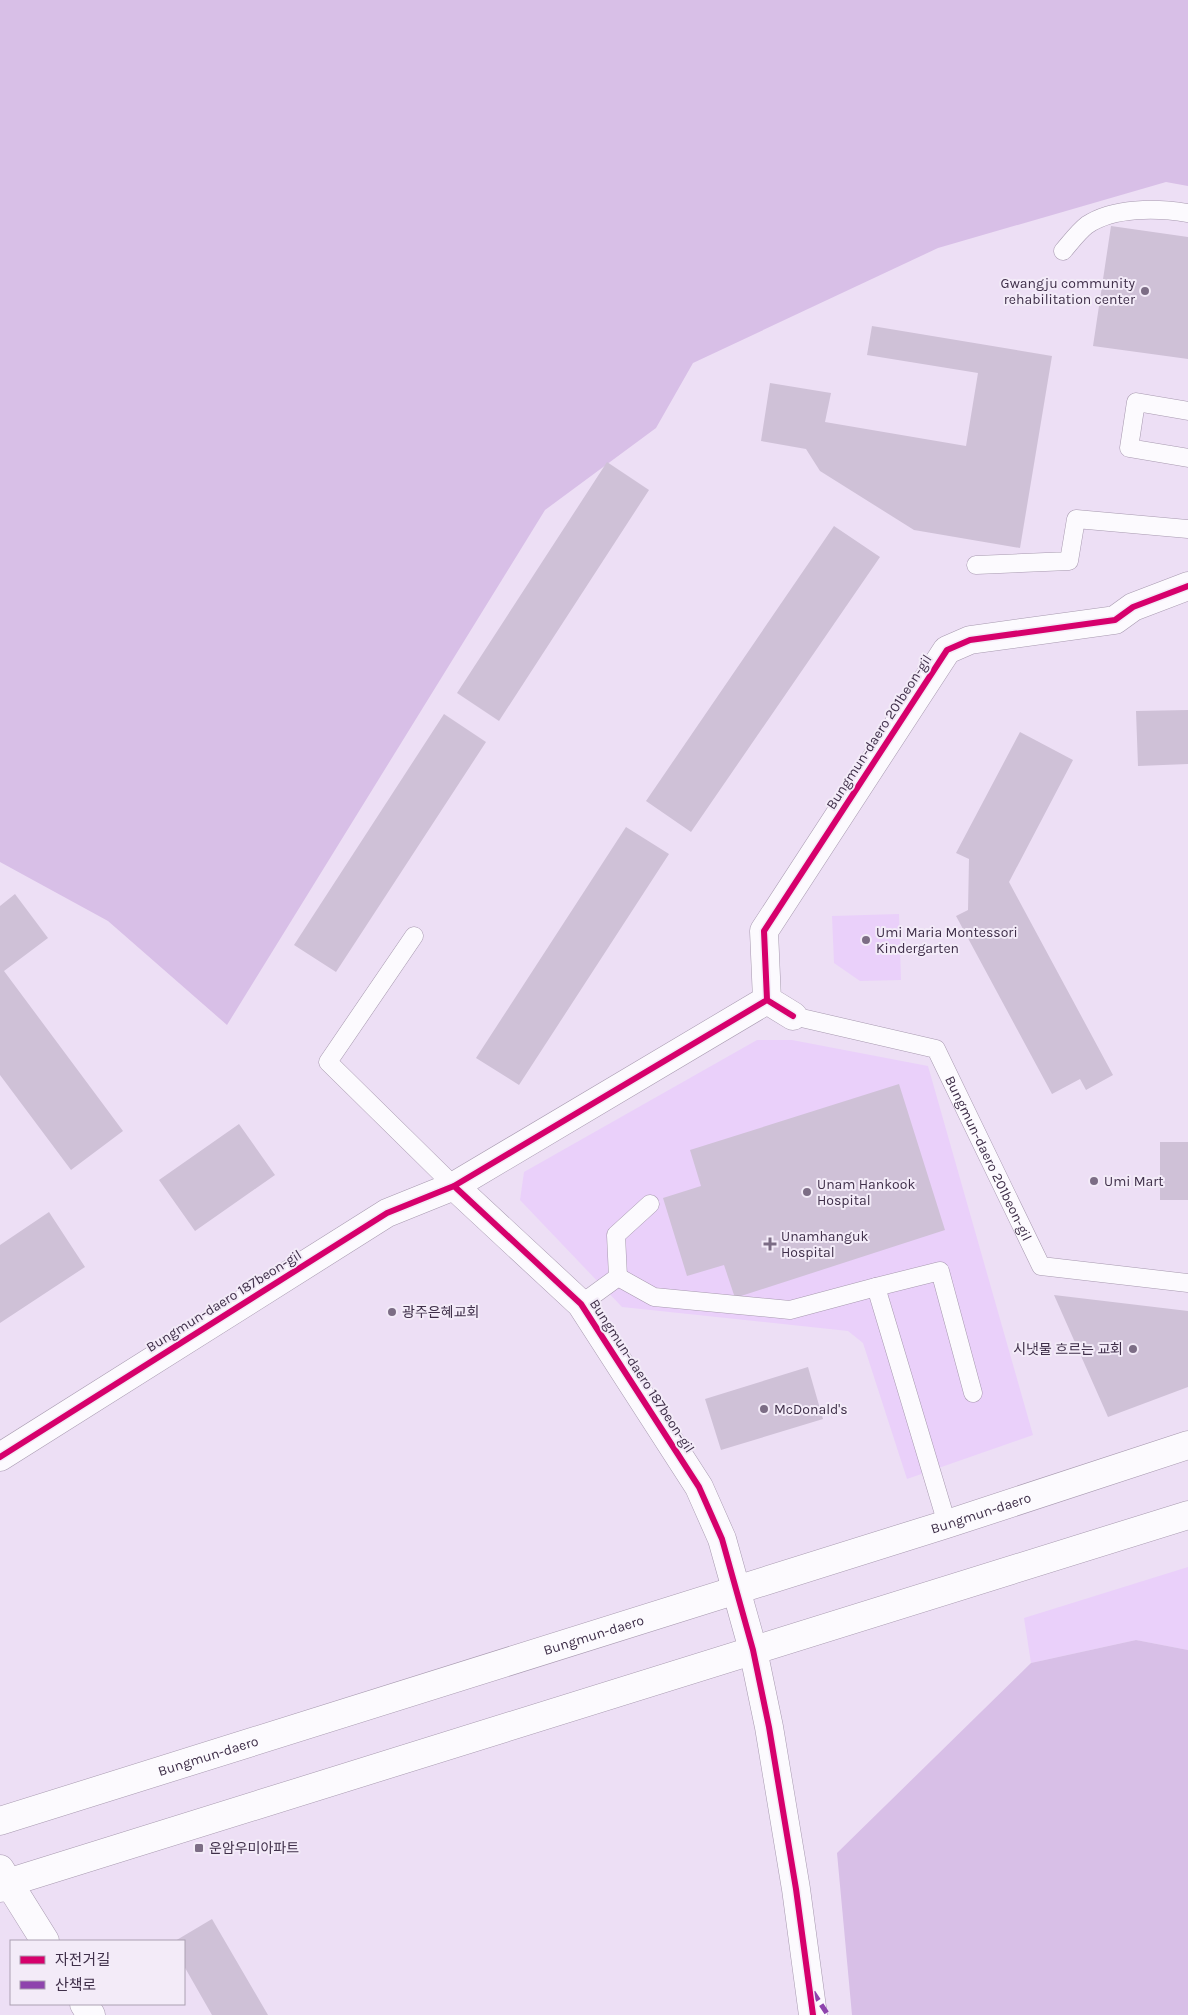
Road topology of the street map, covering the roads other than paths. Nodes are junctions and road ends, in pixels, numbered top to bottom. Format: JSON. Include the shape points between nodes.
{"nodes":[{"id":1,"x":1188,"y":213,"type":"edge"},
{"id":2,"x":1063,"y":251,"type":"dead end"},
{"id":3,"x":1188,"y":411,"type":"edge"},
{"id":4,"x":1188,"y":458,"type":"edge"},
{"id":5,"x":1188,"y":529,"type":"edge"},
{"id":6,"x":976,"y":565,"type":"dead end"},
{"id":7,"x":1188,"y":586,"type":"edge"},
{"id":8,"x":414,"y":936,"type":"dead end"},
{"id":9,"x":768,"y":1000,"type":"junction"},
{"id":10,"x":793,"y":1016,"type":"joint"},
{"id":11,"x":454,"y":1186,"type":"junction"},
{"id":12,"x":650,"y":1204,"type":"dead end"},
{"id":13,"x":618,"y":1277,"type":"junction"},
{"id":14,"x":1188,"y":1283,"type":"edge"},
{"id":15,"x":876,"y":1287,"type":"junction"},
{"id":16,"x":581,"y":1304,"type":"junction"},
{"id":17,"x":973,"y":1394,"type":"dead end"},
{"id":18,"x":1188,"y":1445,"type":"edge"},
{"id":19,"x":0,"y":1457,"type":"edge"},
{"id":20,"x":1188,"y":1515,"type":"edge"},
{"id":21,"x":947,"y":1524,"type":"junction"},
{"id":22,"x":737,"y":1588,"type":"junction"},
{"id":23,"x":753,"y":1650,"type":"junction"},
{"id":24,"x":0,"y":1821,"type":"edge"},
{"id":25,"x":2,"y":1880,"type":"edge"},
{"id":26,"x":43,"y":1940,"type":"edge"},
{"id":27,"x":813,"y":2015,"type":"edge"}],
"edges":[{"from":1,"to":2,"type":"lane","via":[[1125,210],[1087,225]]},
{"from":3,"to":4,"type":"lane","via":[[1136,402],[1129,448]]},
{"from":5,"to":6,"type":"lane","via":[[1076,519],[1068,561]]},
{"from":7,"to":9,"type":"street","name":"Bungmun-daero 201beon-gil","via":[[1132,607],[1116,620],[970,640],[948,650],[764,931]]},
{"from":8,"to":11,"type":"lane","via":[[328,1062]]},
{"from":9,"to":10,"type":"street"},
{"from":9,"to":11,"type":"street"},
{"from":10,"to":14,"type":"lane","name":"Bungmun-daero 201beon-gil","via":[[936,1049],[1041,1266]]},
{"from":11,"to":16,"type":"street","name":"Bungmun-daero 187beon-gil"},
{"from":11,"to":19,"type":"street","name":"Bungmun-daero 187beon-gil","via":[[387,1213]]},
{"from":12,"to":13,"type":"lane","via":[[616,1235]]},
{"from":13,"to":15,"type":"lane","via":[[654,1297],[790,1310]]},
{"from":13,"to":16,"type":"lane"},
{"from":15,"to":17,"type":"lane","via":[[940,1271]]},
{"from":15,"to":21,"type":"lane"},
{"from":16,"to":22,"type":"street","name":"Bungmun-daero 187beon-gil","via":[[699,1487],[722,1539]]},
{"from":18,"to":21,"type":"street","name":"Bungmun-daero"},
{"from":20,"to":23,"type":"street"},
{"from":21,"to":22,"type":"street","name":"Bungmun-daero"},
{"from":22,"to":23,"type":"street","name":"Bungmun-daero 187beon-gil"},
{"from":22,"to":24,"type":"street","name":"Bungmun-daero"},
{"from":23,"to":25,"type":"street"},
{"from":23,"to":27,"type":"street","name":"Bungmun-daero 187beon-gil","via":[[769,1726]]},
{"from":25,"to":26,"type":"street"}]}
